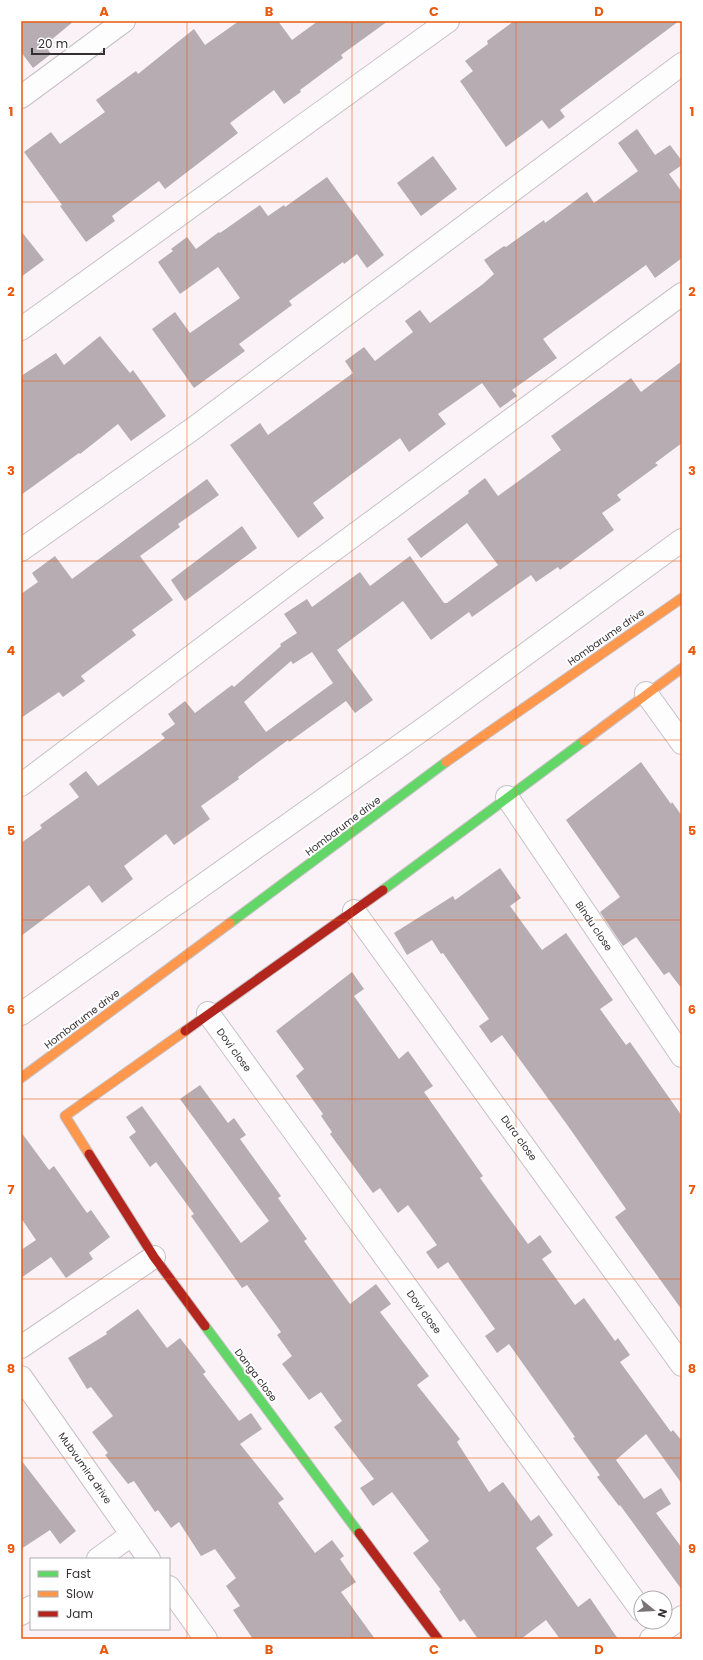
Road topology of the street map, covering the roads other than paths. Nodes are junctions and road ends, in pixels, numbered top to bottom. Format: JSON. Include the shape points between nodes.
{"nodes":[{"id":1,"x":124,"y":21,"type":"edge"},
{"id":2,"x":448,"y":21,"type":"edge"},
{"id":3,"x":682,"y":64,"type":"edge"},
{"id":4,"x":21,"y":97,"type":"edge"},
{"id":5,"x":682,"y":294,"type":"edge"},
{"id":6,"x":21,"y":329,"type":"edge"},
{"id":7,"x":682,"y":540,"type":"edge"},
{"id":8,"x":21,"y":550,"type":"edge"},
{"id":9,"x":682,"y":598,"type":"edge"},
{"id":10,"x":682,"y":668,"type":"edge"},
{"id":11,"x":646,"y":693,"type":"junction"},
{"id":12,"x":682,"y":744,"type":"edge"},
{"id":13,"x":21,"y":785,"type":"edge"},
{"id":14,"x":507,"y":797,"type":"junction"},
{"id":15,"x":354,"y":912,"type":"junction"},
{"id":16,"x":208,"y":1013,"type":"junction"},
{"id":17,"x":21,"y":1014,"type":"edge"},
{"id":18,"x":682,"y":1056,"type":"edge"},
{"id":19,"x":21,"y":1078,"type":"edge"},
{"id":20,"x":154,"y":1257,"type":"junction"},
{"id":21,"x":21,"y":1347,"type":"edge"},
{"id":22,"x":682,"y":1365,"type":"edge"},
{"id":23,"x":21,"y":1379,"type":"edge"},
{"id":24,"x":131,"y":1535,"type":"junction"},
{"id":25,"x":99,"y":1558,"type":"edge"},
{"id":26,"x":148,"y":1558,"type":"edge"},
{"id":27,"x":170,"y":1588,"type":"edge"},
{"id":28,"x":633,"y":1599,"type":"edge"},
{"id":29,"x":30,"y":1608,"type":"edge"},
{"id":30,"x":21,"y":1614,"type":"edge"},
{"id":31,"x":682,"y":1617,"type":"edge"},
{"id":32,"x":653,"y":1632,"type":"edge"},
{"id":33,"x":206,"y":1639,"type":"edge"},
{"id":34,"x":438,"y":1639,"type":"edge"}],
"edges":[{"from":1,"to":4,"type":"street"},
{"from":2,"to":6,"type":"street"},
{"from":3,"to":8,"type":"street","via":[[194,428]]},
{"from":5,"to":13,"type":"street","via":[[297,577]]},
{"from":7,"to":17,"type":"street","via":[[434,722]]},
{"from":9,"to":19,"type":"street","name":"Hombarume drive","via":[[464,749]]},
{"from":10,"to":11,"type":"street"},
{"from":11,"to":12,"type":"street"},
{"from":11,"to":14,"type":"street"},
{"from":14,"to":15,"type":"street"},
{"from":14,"to":18,"type":"street","name":"Bindu close"},
{"from":15,"to":16,"type":"street"},
{"from":15,"to":22,"type":"street","name":"Dura close"},
{"from":16,"to":20,"type":"street","name":"Danga close","via":[[65,1116]]},
{"from":16,"to":28,"type":"street","name":"Dovi close"},
{"from":20,"to":21,"type":"street"},
{"from":20,"to":34,"type":"street","name":"Danga close"},
{"from":23,"to":24,"type":"street","name":"Mubvumira drive"},
{"from":24,"to":25,"type":"street"},
{"from":24,"to":26,"type":"street","name":"Mubvumira drive"},
{"from":27,"to":33,"type":"street"},
{"from":29,"to":30,"type":"street"},
{"from":31,"to":32,"type":"street"}]}
